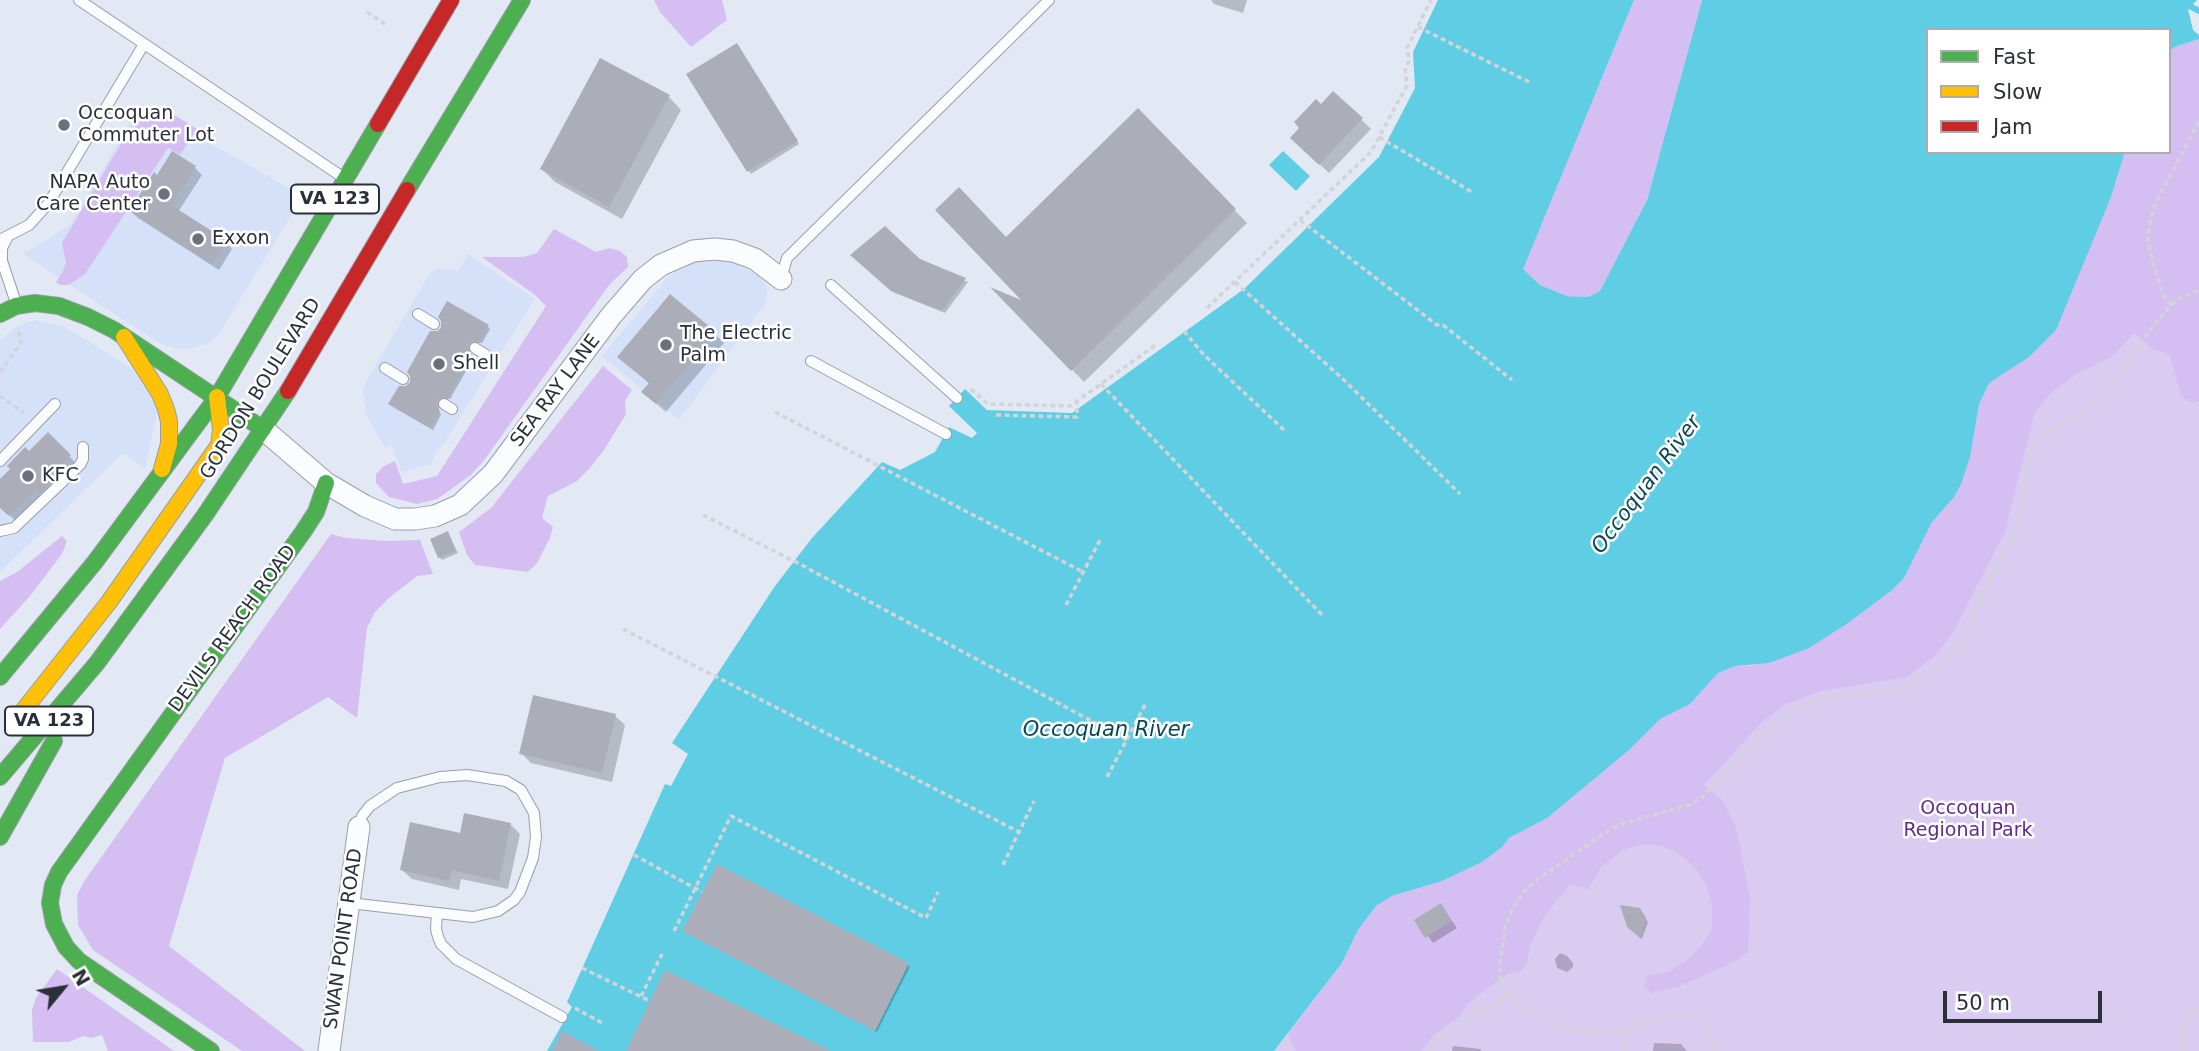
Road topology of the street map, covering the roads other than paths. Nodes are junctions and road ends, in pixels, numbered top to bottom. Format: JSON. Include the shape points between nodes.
{"nodes":[{"id":1,"x":79,"y":0,"type":"edge"},
{"id":2,"x":451,"y":0,"type":"edge"},
{"id":3,"x":522,"y":0,"type":"edge"},
{"id":4,"x":1049,"y":0,"type":"edge"},
{"id":5,"x":144,"y":44,"type":"junction"},
{"id":6,"x":346,"y":179,"type":"junction"},
{"id":7,"x":4,"y":238,"type":"edge"},
{"id":8,"x":781,"y":279,"type":"joint"},
{"id":9,"x":831,"y":285,"type":"dead end"},
{"id":10,"x":16,"y":306,"type":"junction"},
{"id":11,"x":0,"y":314,"type":"edge"},
{"id":12,"x":418,"y":314,"type":"dead end"},
{"id":13,"x":435,"y":324,"type":"dead end"},
{"id":14,"x":124,"y":337,"type":"junction"},
{"id":15,"x":475,"y":348,"type":"dead end"},
{"id":16,"x":486,"y":355,"type":"dead end"},
{"id":17,"x":811,"y":361,"type":"dead end"},
{"id":18,"x":385,"y":368,"type":"dead end"},
{"id":19,"x":403,"y":379,"type":"dead end"},
{"id":20,"x":217,"y":397,"type":"junction"},
{"id":21,"x":957,"y":398,"type":"dead end"},
{"id":22,"x":55,"y":404,"type":"dead end"},
{"id":23,"x":263,"y":429,"type":"junction"},
{"id":24,"x":946,"y":434,"type":"dead end"},
{"id":25,"x":83,"y":447,"type":"dead end"},
{"id":26,"x":0,"y":461,"type":"edge"},
{"id":27,"x":160,"y":476,"type":"junction"},
{"id":28,"x":326,"y":482,"type":"junction"},
{"id":29,"x":0,"y":531,"type":"edge"},
{"id":30,"x":97,"y":663,"type":"junction"},
{"id":31,"x":0,"y":677,"type":"edge"},
{"id":32,"x":14,"y":722,"type":"dead end"},
{"id":33,"x":0,"y":777,"type":"edge"},
{"id":34,"x":359,"y":827,"type":"joint"},
{"id":35,"x":0,"y":837,"type":"edge"},
{"id":36,"x":349,"y":903,"type":"junction"},
{"id":37,"x":437,"y":913,"type":"junction"},
{"id":38,"x":562,"y":1017,"type":"dead end"},
{"id":39,"x":211,"y":1051,"type":"edge"},
{"id":40,"x":329,"y":1051,"type":"edge"}],
"edges":[{"from":1,"to":5,"type":"lane"},
{"from":2,"to":6,"type":"main road","name":"GORDON BOULEVARD","number":"VA 123"},
{"from":3,"to":23,"type":"main road","name":"GORDON BOULEVARD","number":"VA 123"},
{"from":4,"to":8,"type":"lane","via":[[786,258]]},
{"from":5,"to":6,"type":"lane"},
{"from":5,"to":7,"type":"lane","via":[[48,204],[29,225]]},
{"from":6,"to":20,"type":"main road","name":"GORDON BOULEVARD","number":"VA 123"},
{"from":7,"to":10,"type":"lane","via":[[2,261]]},
{"from":8,"to":28,"type":"street","name":"SEA RAY LANE","via":[[755,259],[733,251],[693,251],[661,265],[611,316],[493,474],[460,505],[435,516],[395,519]]},
{"from":9,"to":21,"type":"lane"},
{"from":10,"to":11,"type":"main road"},
{"from":10,"to":14,"type":"main road","via":[[47,304],[70,310]]},
{"from":12,"to":13,"type":"lane"},
{"from":14,"to":20,"type":"main road"},
{"from":14,"to":27,"type":"main road","via":[[166,409],[169,444]]},
{"from":15,"to":16,"type":"lane"},
{"from":17,"to":24,"type":"lane"},
{"from":18,"to":19,"type":"lane"},
{"from":20,"to":23,"type":"main road"},
{"from":20,"to":27,"type":"main road","name":"GORDON BOULEVARD","number":"VA 123"},
{"from":20,"to":32,"type":"main road","via":[[219,445],[109,602]]},
{"from":22,"to":26,"type":"lane"},
{"from":23,"to":28,"type":"street"},
{"from":23,"to":30,"type":"main road","name":"GORDON BOULEVARD","number":"VA 123"},
{"from":25,"to":29,"type":"lane","via":[[80,465],[14,528]]},
{"from":27,"to":31,"type":"main road","name":"GORDON BOULEVARD","number":"VA 123"},
{"from":28,"to":39,"type":"main road","name":"DEVILS REACH ROAD","via":[[303,532],[53,885],[54,924],[79,961]]},
{"from":30,"to":33,"type":"main road","name":"GORDON BOULEVARD","number":"VA 123"},
{"from":30,"to":35,"type":"main road"},
{"from":34,"to":36,"type":"street","name":"SWAN POINT ROAD"},
{"from":34,"to":37,"type":"lane","via":[[362,816],[376,801],[397,788],[428,779],[491,777],[521,790],[534,813],[536,830],[533,858],[520,892],[507,906],[488,914]]},
{"from":36,"to":37,"type":"lane"},
{"from":36,"to":40,"type":"street","name":"SWAN POINT ROAD"},
{"from":37,"to":38,"type":"lane","via":[[438,937],[456,959]]}]}
